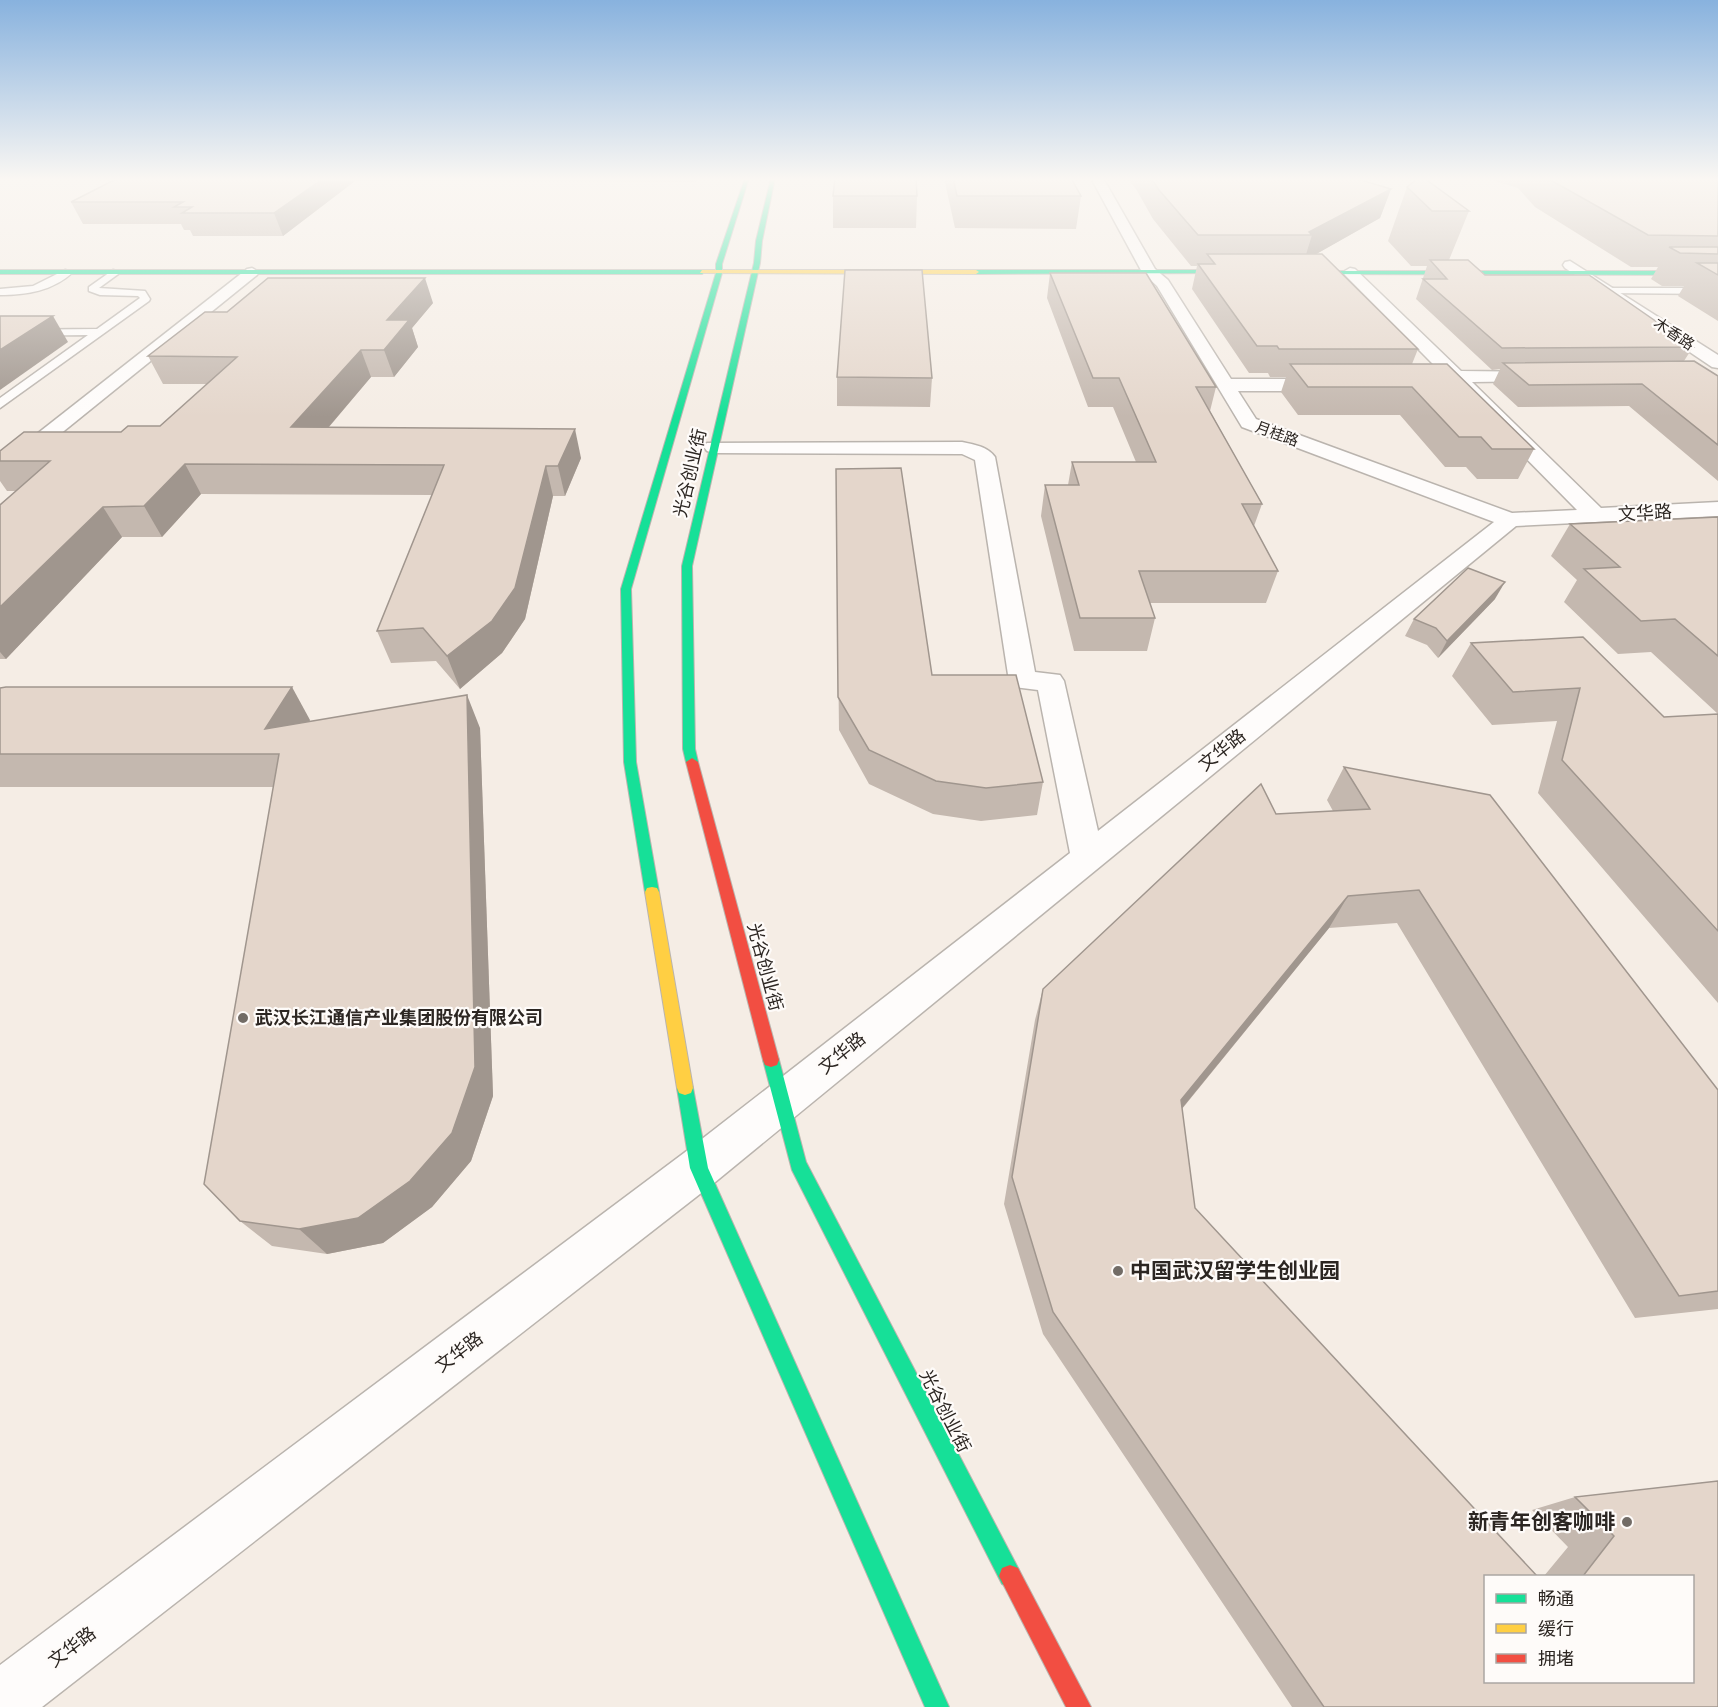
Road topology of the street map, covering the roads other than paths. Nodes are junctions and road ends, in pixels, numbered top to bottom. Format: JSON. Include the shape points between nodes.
{"nodes":[{"id":1,"x":722,"y":258,"type":"edge"},
{"id":2,"x":757,"y":258,"type":"edge"},
{"id":3,"x":1141,"y":258,"type":"edge"},
{"id":4,"x":1718,"y":265,"type":"edge"},
{"id":5,"x":0,"y":267,"type":"edge"},
{"id":6,"x":719,"y":268,"type":"junction"},
{"id":7,"x":756,"y":268,"type":"junction"},
{"id":8,"x":1147,"y":268,"type":"junction"},
{"id":9,"x":1252,"y":268,"type":"edge"},
{"id":10,"x":1576,"y":269,"type":"junction"},
{"id":11,"x":0,"y":272,"type":"edge"},
{"id":12,"x":68,"y":272,"type":"junction"},
{"id":13,"x":116,"y":272,"type":"junction"},
{"id":14,"x":252,"y":272,"type":"junction"},
{"id":15,"x":1350,"y":272,"type":"junction"},
{"id":16,"x":1718,"y":273,"type":"edge"},
{"id":17,"x":1610,"y":291,"type":"junction"},
{"id":18,"x":1718,"y":291,"type":"edge"},
{"id":19,"x":0,"y":292,"type":"edge"},
{"id":20,"x":99,"y":332,"type":"junction"},
{"id":21,"x":0,"y":333,"type":"edge"},
{"id":22,"x":1714,"y":371,"type":"edge"},
{"id":23,"x":1563,"y":376,"type":"edge"},
{"id":24,"x":1452,"y":382,"type":"junction"},
{"id":25,"x":1225,"y":385,"type":"junction"},
{"id":26,"x":1344,"y":385,"type":"edge"},
{"id":27,"x":0,"y":404,"type":"edge"},
{"id":28,"x":714,"y":447,"type":"junction"},
{"id":29,"x":0,"y":473,"type":"edge"},
{"id":30,"x":1718,"y":509,"type":"edge"},
{"id":31,"x":1595,"y":515,"type":"junction"},
{"id":32,"x":1510,"y":520,"type":"junction"},
{"id":33,"x":1087,"y":857,"type":"junction"},
{"id":34,"x":782,"y":1101,"type":"junction"},
{"id":35,"x":699,"y":1168,"type":"junction"},
{"id":36,"x":0,"y":1702,"type":"edge"},
{"id":37,"x":937,"y":1707,"type":"edge"},
{"id":38,"x":1079,"y":1707,"type":"edge"}],
"edges":[{"from":1,"to":6,"type":"street","name":"光谷创业街"},
{"from":2,"to":7,"type":"street","name":"光谷创业街"},
{"from":3,"to":8,"type":"street","name":"月桂路"},
{"from":4,"to":10,"type":"street"},
{"from":5,"to":6,"type":"street"},
{"from":6,"to":7,"type":"street"},
{"from":6,"to":14,"type":"street"},
{"from":6,"to":35,"type":"street","name":"光谷创业街","via":[[626,589],[630,762]]},
{"from":7,"to":8,"type":"street"},
{"from":7,"to":28,"type":"street","name":"光谷创业街"},
{"from":8,"to":9,"type":"street"},
{"from":8,"to":25,"type":"street","name":"月桂路","via":[[1163,283]]},
{"from":10,"to":15,"type":"street"},
{"from":10,"to":15,"type":"street","via":[[1281,268]]},
{"from":10,"to":16,"type":"street"},
{"from":10,"to":17,"type":"street","name":"木香路"},
{"from":11,"to":12,"type":"street"},
{"from":12,"to":13,"type":"street"},
{"from":12,"to":19,"type":"lane","via":[[44,288]]},
{"from":13,"to":14,"type":"street"},
{"from":13,"to":20,"type":"lane","via":[[92,289],[141,293],[145,299]]},
{"from":14,"to":29,"type":"street"},
{"from":15,"to":24,"type":"street"},
{"from":17,"to":18,"type":"lane"},
{"from":17,"to":22,"type":"street","name":"木香路"},
{"from":20,"to":21,"type":"lane"},
{"from":20,"to":27,"type":"lane"},
{"from":23,"to":24,"type":"street"},
{"from":24,"to":31,"type":"street"},
{"from":25,"to":26,"type":"street"},
{"from":25,"to":32,"type":"street","name":"月桂路","via":[[1249,423]]},
{"from":28,"to":33,"type":"street","via":[[962,448],[985,457],[1023,681],[1050,681]]},
{"from":28,"to":34,"type":"street","name":"光谷创业街","via":[[687,566],[689,749]]},
{"from":30,"to":31,"type":"street","name":"文华路"},
{"from":31,"to":32,"type":"street","name":"文华路"},
{"from":32,"to":33,"type":"street","name":"文华路"},
{"from":33,"to":34,"type":"street","name":"文华路"},
{"from":34,"to":35,"type":"street","name":"文华路"},
{"from":34,"to":38,"type":"street","name":"光谷创业街","via":[[798,1164]]},
{"from":35,"to":36,"type":"street","name":"文华路"},
{"from":35,"to":37,"type":"street","name":"光谷创业街"}]}
